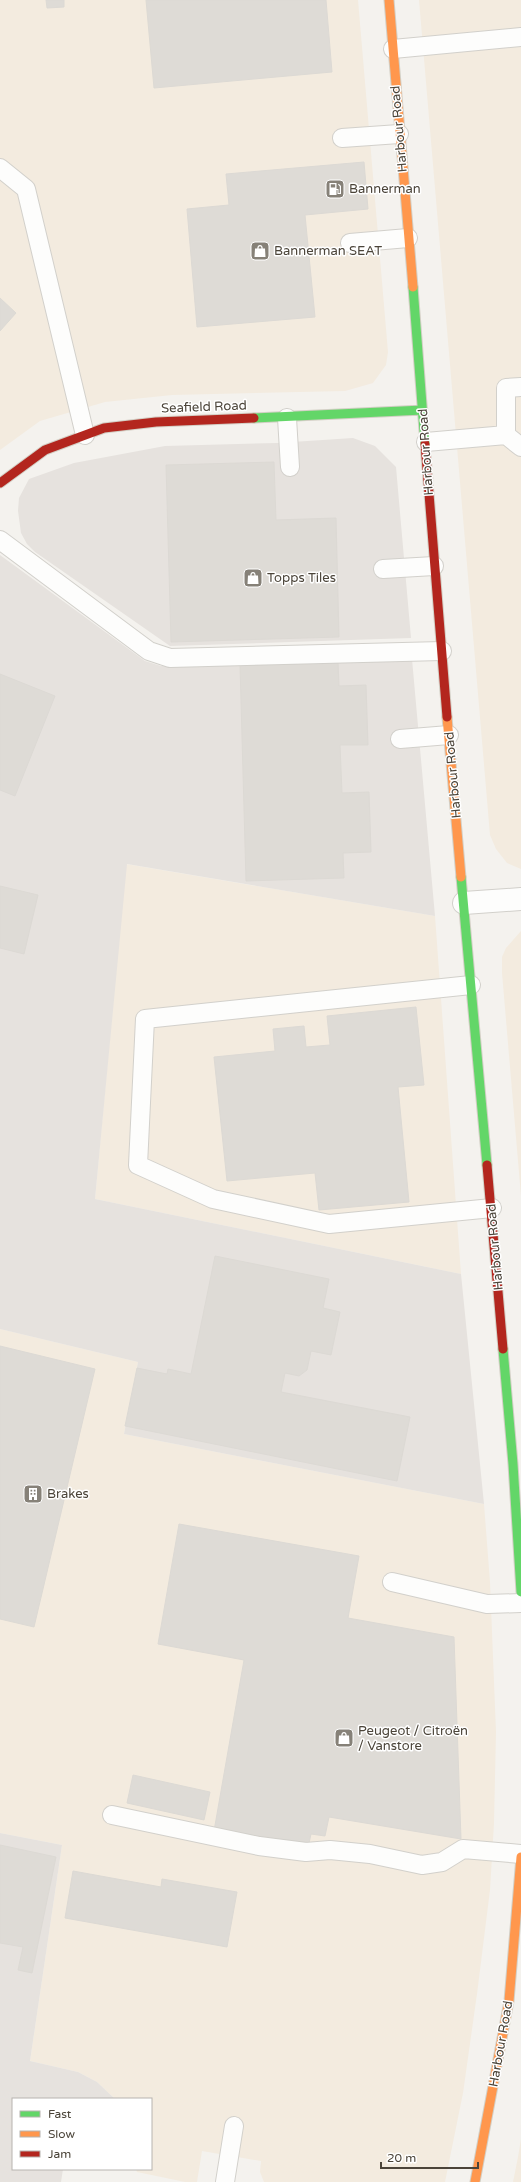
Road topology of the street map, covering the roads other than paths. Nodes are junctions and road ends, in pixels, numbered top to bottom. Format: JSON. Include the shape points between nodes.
{"nodes":[{"id":1,"x":389,"y":0,"type":"edge"},
{"id":2,"x":521,"y":37,"type":"edge"},
{"id":3,"x":393,"y":49,"type":"junction"},
{"id":4,"x":399,"y":134,"type":"junction"},
{"id":5,"x":342,"y":138,"type":"dead end"},
{"id":6,"x":0,"y":168,"type":"edge"},
{"id":7,"x":408,"y":238,"type":"junction"},
{"id":8,"x":350,"y":243,"type":"dead end"},
{"id":9,"x":521,"y":387,"type":"edge"},
{"id":10,"x":423,"y":410,"type":"junction"},
{"id":11,"x":288,"y":418,"type":"junction"},
{"id":12,"x":85,"y":435,"type":"junction"},
{"id":13,"x":506,"y":435,"type":"junction"},
{"id":14,"x":426,"y":442,"type":"junction"},
{"id":15,"x":521,"y":447,"type":"edge"},
{"id":16,"x":290,"y":467,"type":"dead end"},
{"id":17,"x":0,"y":483,"type":"edge"},
{"id":18,"x":0,"y":540,"type":"edge"},
{"id":19,"x":434,"y":566,"type":"junction"},
{"id":20,"x":383,"y":569,"type":"dead end"},
{"id":21,"x":442,"y":651,"type":"junction"},
{"id":22,"x":449,"y":735,"type":"junction"},
{"id":23,"x":400,"y":739,"type":"dead end"},
{"id":24,"x":521,"y":899,"type":"edge"},
{"id":25,"x":464,"y":903,"type":"junction"},
{"id":26,"x":471,"y":985,"type":"junction"},
{"id":27,"x":492,"y":1208,"type":"junction"},
{"id":28,"x":517,"y":1464,"type":"edge"},
{"id":29,"x":392,"y":1582,"type":"dead end"},
{"id":30,"x":521,"y":1592,"type":"edge"},
{"id":31,"x":521,"y":1603,"type":"edge"},
{"id":32,"x":112,"y":1815,"type":"dead end"},
{"id":33,"x":521,"y":1854,"type":"edge"},
{"id":34,"x":521,"y":1857,"type":"edge"},
{"id":35,"x":515,"y":2002,"type":"edge"},
{"id":36,"x":234,"y":2126,"type":"dead end"},
{"id":37,"x":479,"y":2181,"type":"edge"},
{"id":38,"x":225,"y":2182,"type":"edge"}],
"edges":[{"from":1,"to":3,"type":"street","name":"Harbour Road"},
{"from":2,"to":3,"type":"lane"},
{"from":3,"to":4,"type":"street","name":"Harbour Road"},
{"from":4,"to":5,"type":"lane"},
{"from":4,"to":7,"type":"street","name":"Harbour Road"},
{"from":6,"to":12,"type":"lane","via":[[26,189]]},
{"from":7,"to":8,"type":"lane"},
{"from":7,"to":10,"type":"street","name":"Harbour Road"},
{"from":9,"to":13,"type":"lane","via":[[506,388]]},
{"from":10,"to":11,"type":"street","name":"Seafield Road"},
{"from":10,"to":14,"type":"street","name":"Harbour Road"},
{"from":11,"to":12,"type":"street","name":"Seafield Road","via":[[156,422],[104,428]]},
{"from":11,"to":16,"type":"lane"},
{"from":12,"to":17,"type":"street","name":"Seafield Road","via":[[45,450]]},
{"from":13,"to":14,"type":"lane"},
{"from":13,"to":15,"type":"lane"},
{"from":14,"to":19,"type":"street","name":"Harbour Road"},
{"from":18,"to":21,"type":"lane","via":[[149,651],[170,658]]},
{"from":19,"to":20,"type":"lane"},
{"from":19,"to":21,"type":"street","name":"Harbour Road"},
{"from":21,"to":22,"type":"street","name":"Harbour Road"},
{"from":22,"to":23,"type":"lane"},
{"from":22,"to":25,"type":"street","name":"Harbour Road"},
{"from":24,"to":25,"type":"street"},
{"from":25,"to":26,"type":"street","name":"Harbour Road"},
{"from":26,"to":27,"type":"street","name":"Harbour Road"},
{"from":26,"to":27,"type":"lane","via":[[145,1019],[138,1165],[213,1199],[329,1224]]},
{"from":27,"to":28,"type":"street","name":"Harbour Road"},
{"from":28,"to":30,"type":"street","name":"Harbour Road"},
{"from":29,"to":31,"type":"lane","via":[[487,1604]]},
{"from":32,"to":33,"type":"lane","via":[[259,1846],[306,1852],[330,1850],[370,1854],[422,1865],[442,1862],[463,1849]]},
{"from":34,"to":35,"type":"street","name":"Harbour Road"},
{"from":35,"to":37,"type":"street","name":"Harbour Road"},
{"from":36,"to":38,"type":"lane"}]}
